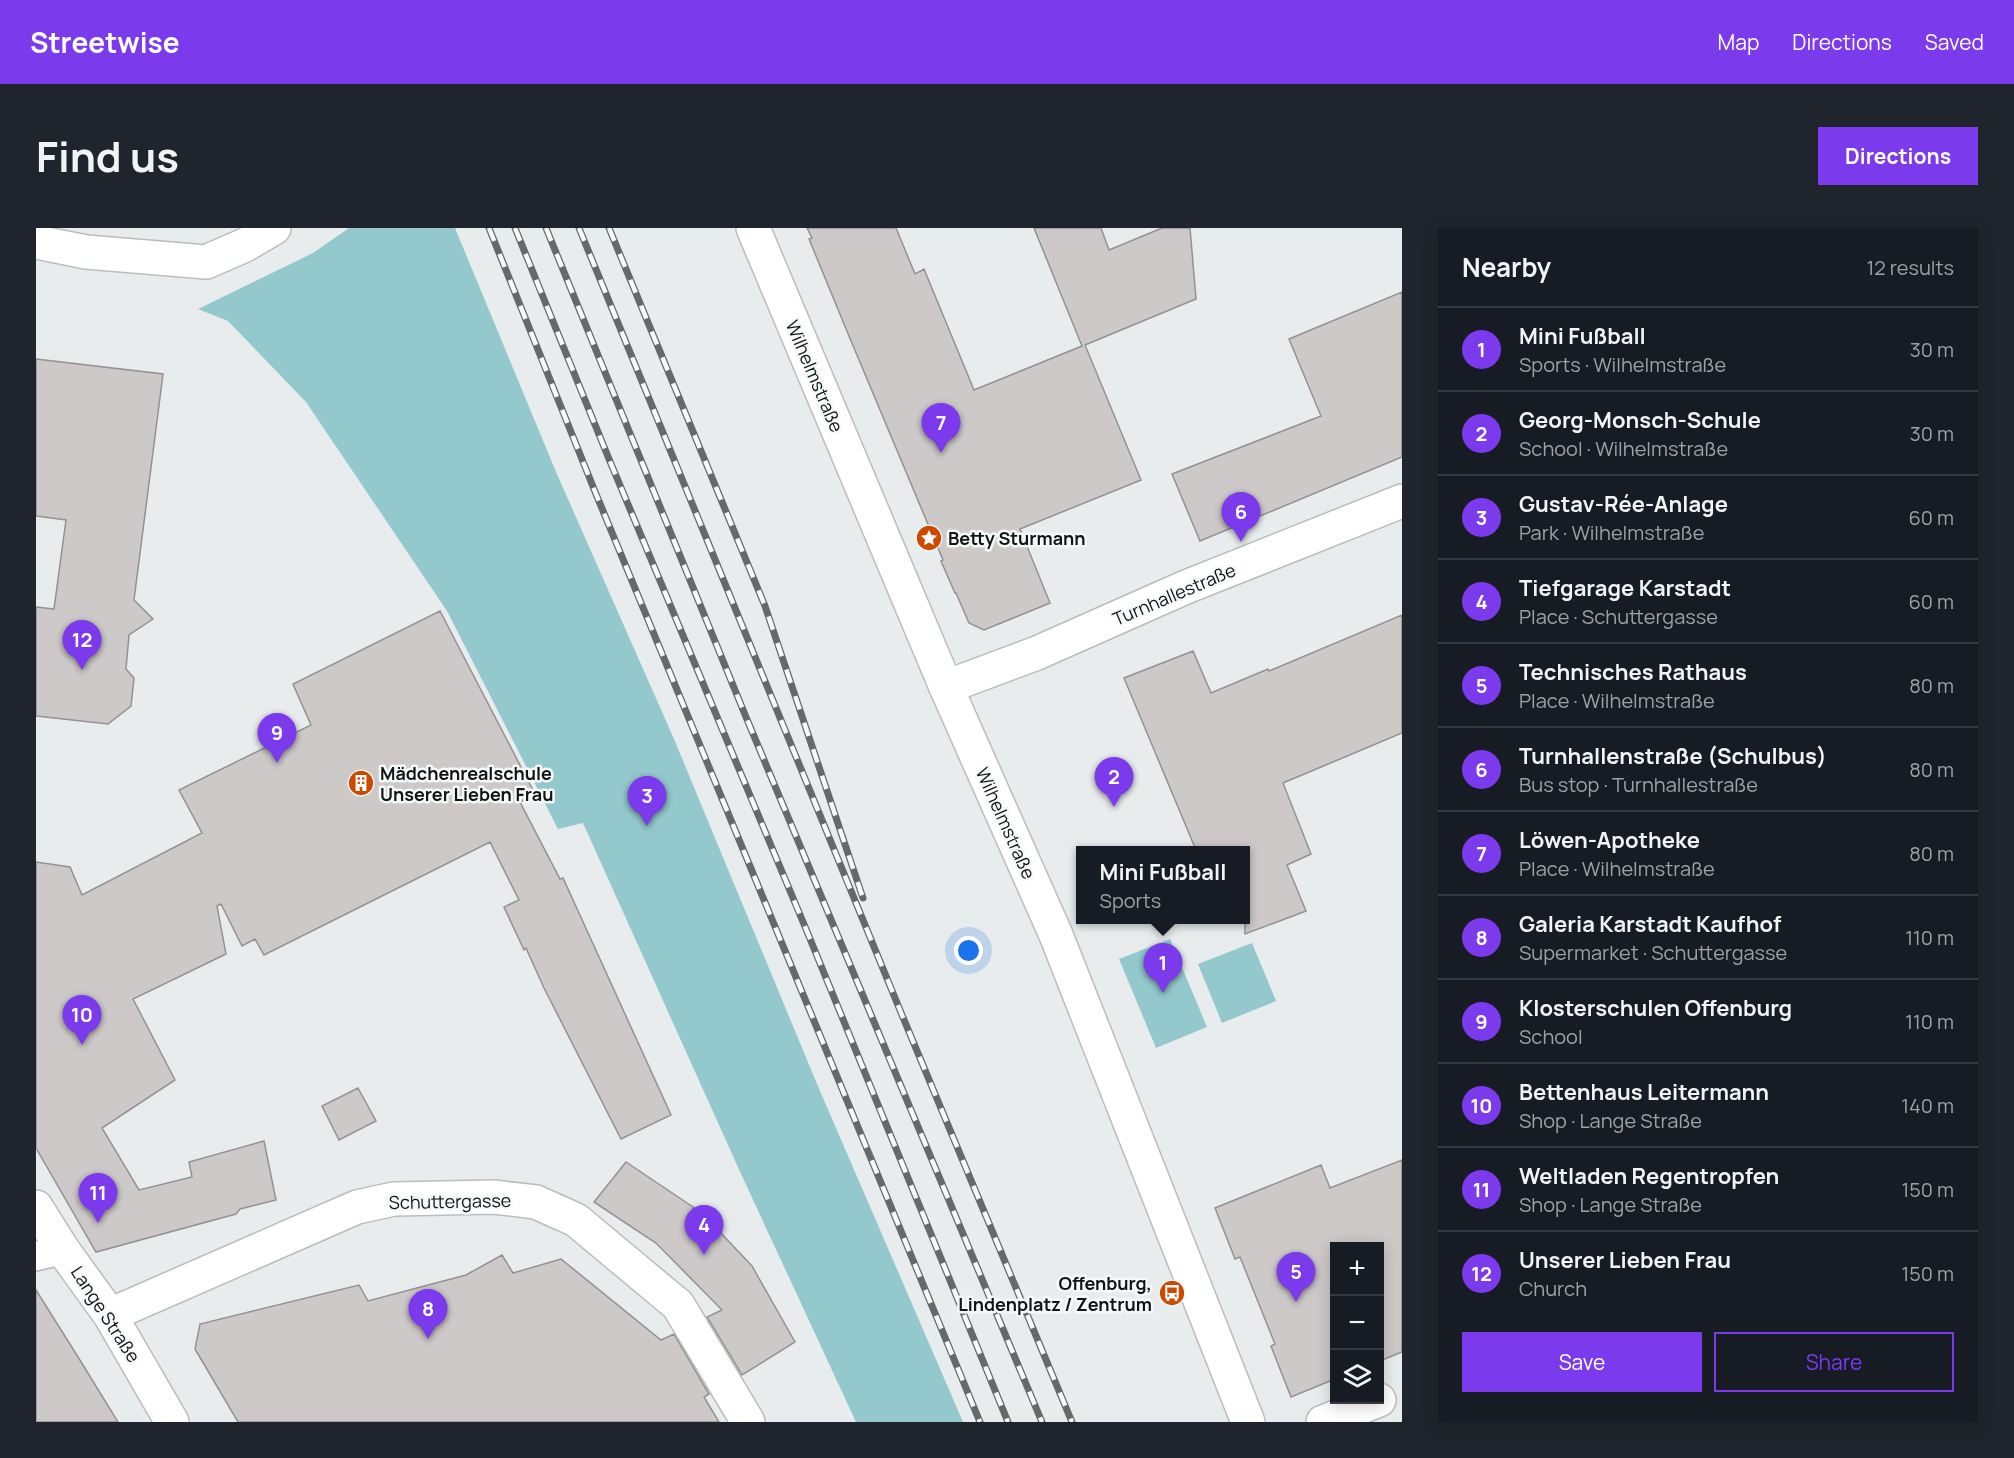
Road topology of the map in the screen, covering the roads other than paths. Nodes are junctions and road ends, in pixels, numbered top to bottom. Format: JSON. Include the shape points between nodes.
{"nodes":[{"id":1,"x":274,"y":228,"type":"edge"},
{"id":2,"x":753,"y":228,"type":"edge"},
{"id":3,"x":36,"y":242,"type":"edge"},
{"id":4,"x":1402,"y":501,"type":"edge"},
{"id":5,"x":946,"y":687,"type":"junction"},
{"id":6,"x":36,"y":1207,"type":"edge"},
{"id":7,"x":50,"y":1253,"type":"edge"},
{"id":8,"x":110,"y":1315,"type":"junction"},
{"id":9,"x":1402,"y":1390,"type":"edge"},
{"id":10,"x":1384,"y":1397,"type":"edge"},
{"id":11,"x":1367,"y":1404,"type":"edge"},
{"id":12,"x":172,"y":1422,"type":"edge"},
{"id":13,"x":748,"y":1422,"type":"edge"},
{"id":14,"x":1248,"y":1422,"type":"edge"},
{"id":15,"x":1323,"y":1422,"type":"edge"}],
"edges":[{"from":1,"to":3,"type":"street","via":[[206,262],[86,252]]},
{"from":2,"to":5,"type":"street","name":"Wilhelmstraße"},
{"from":4,"to":5,"type":"street","name":"Turnhallestraße"},
{"from":5,"to":14,"type":"street","name":"Wilhelmstraße","via":[[1056,935]]},
{"from":6,"to":7,"type":"street","name":"Lange Straße"},
{"from":7,"to":8,"type":"street","name":"Lange Straße"},
{"from":8,"to":12,"type":"street","name":"Lange Straße"},
{"from":8,"to":13,"type":"street","name":"Schuttergasse","via":[[357,1207],[394,1199],[493,1197],[536,1202],[576,1220],[678,1305]]},
{"from":9,"to":10,"type":"street"},
{"from":11,"to":15,"type":"street"}]}
